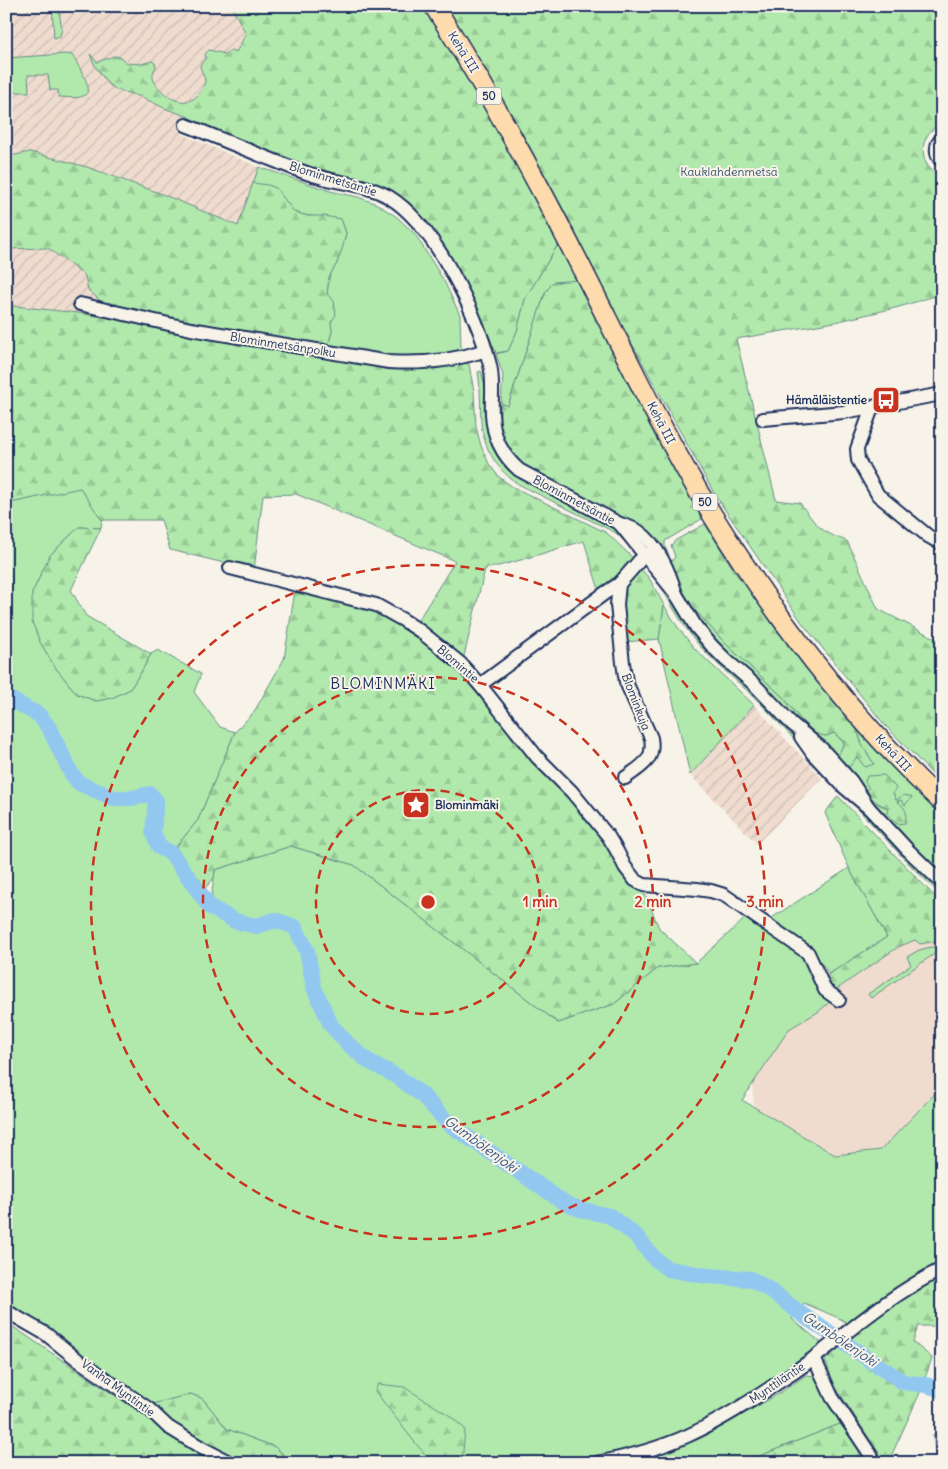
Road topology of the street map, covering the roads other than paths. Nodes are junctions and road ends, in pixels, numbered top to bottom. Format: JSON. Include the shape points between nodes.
{"nodes":[{"id":1,"x":434,"y":6,"type":"edge"},
{"id":2,"x":186,"y":125,"type":"dead end"},
{"id":3,"x":942,"y":139,"type":"edge"},
{"id":4,"x":942,"y":161,"type":"edge"},
{"id":5,"x":80,"y":304,"type":"dead end"},
{"id":6,"x":486,"y":350,"type":"junction"},
{"id":7,"x":942,"y":394,"type":"edge"},
{"id":8,"x":872,"y":408,"type":"junction"},
{"id":9,"x":764,"y":420,"type":"dead end"},
{"id":10,"x":942,"y":544,"type":"edge"},
{"id":11,"x":651,"y":553,"type":"junction"},
{"id":12,"x":230,"y":568,"type":"dead end"},
{"id":13,"x":619,"y":584,"type":"junction"},
{"id":14,"x":480,"y":685,"type":"junction"},
{"id":15,"x":625,"y":778,"type":"dead end"},
{"id":16,"x":942,"y":802,"type":"edge"},
{"id":17,"x":942,"y":883,"type":"edge"},
{"id":18,"x":839,"y":1000,"type":"dead end"},
{"id":19,"x":942,"y":1268,"type":"edge"},
{"id":20,"x":6,"y":1311,"type":"edge"},
{"id":21,"x":814,"y":1358,"type":"junction"},
{"id":22,"x":231,"y":1463,"type":"edge"},
{"id":23,"x":596,"y":1463,"type":"edge"},
{"id":24,"x":876,"y":1463,"type":"edge"}],
"edges":[{"from":1,"to":16,"type":"highway","name":"Kehä III","number":"50","via":[[506,124],[649,402],[713,516],[809,656],[886,746]]},
{"from":2,"to":6,"type":"street","name":"Blominmetsäntie","via":[[313,175],[374,190],[400,204],[412,214],[442,256],[466,299]]},
{"from":3,"to":4,"type":"street","via":[[936,150]]},
{"from":5,"to":6,"type":"street","name":"Blominmetsänpolku","via":[[201,330],[389,362],[414,364],[469,356]]},
{"from":6,"to":11,"type":"street","name":"Blominmetsäntie","via":[[493,375],[495,434],[509,462],[533,478],[638,531]]},
{"from":7,"to":8,"type":"street"},
{"from":8,"to":9,"type":"street"},
{"from":8,"to":10,"type":"street","via":[[858,449],[858,460],[878,496]]},
{"from":11,"to":13,"type":"street","name":"Blomintie","via":[[640,560]]},
{"from":11,"to":17,"type":"street","name":"Blominmetsäntie","via":[[670,573],[676,594],[712,646],[792,723],[813,754]]},
{"from":12,"to":14,"type":"street","name":"Blomintie","via":[[376,606],[420,631],[461,664]]},
{"from":13,"to":14,"type":"street","name":"Blomintie"},
{"from":13,"to":15,"type":"street","name":"Blominkuja","via":[[617,605],[626,682],[652,746],[652,753],[645,763]]},
{"from":14,"to":18,"type":"street","via":[[537,757],[572,792],[608,836],[635,880],[644,886],[696,889],[724,895],[808,953],[825,990]]},
{"from":19,"to":21,"type":"street","name":"Mynttiläntie","via":[[908,1287]]},
{"from":20,"to":22,"type":"street","name":"Vanha Myntintie","via":[[46,1334],[149,1409],[168,1427]]},
{"from":21,"to":23,"type":"street","name":"Mynttiläntie","via":[[743,1406],[687,1436],[650,1450]]},
{"from":21,"to":24,"type":"street","via":[[832,1397]]}]}
